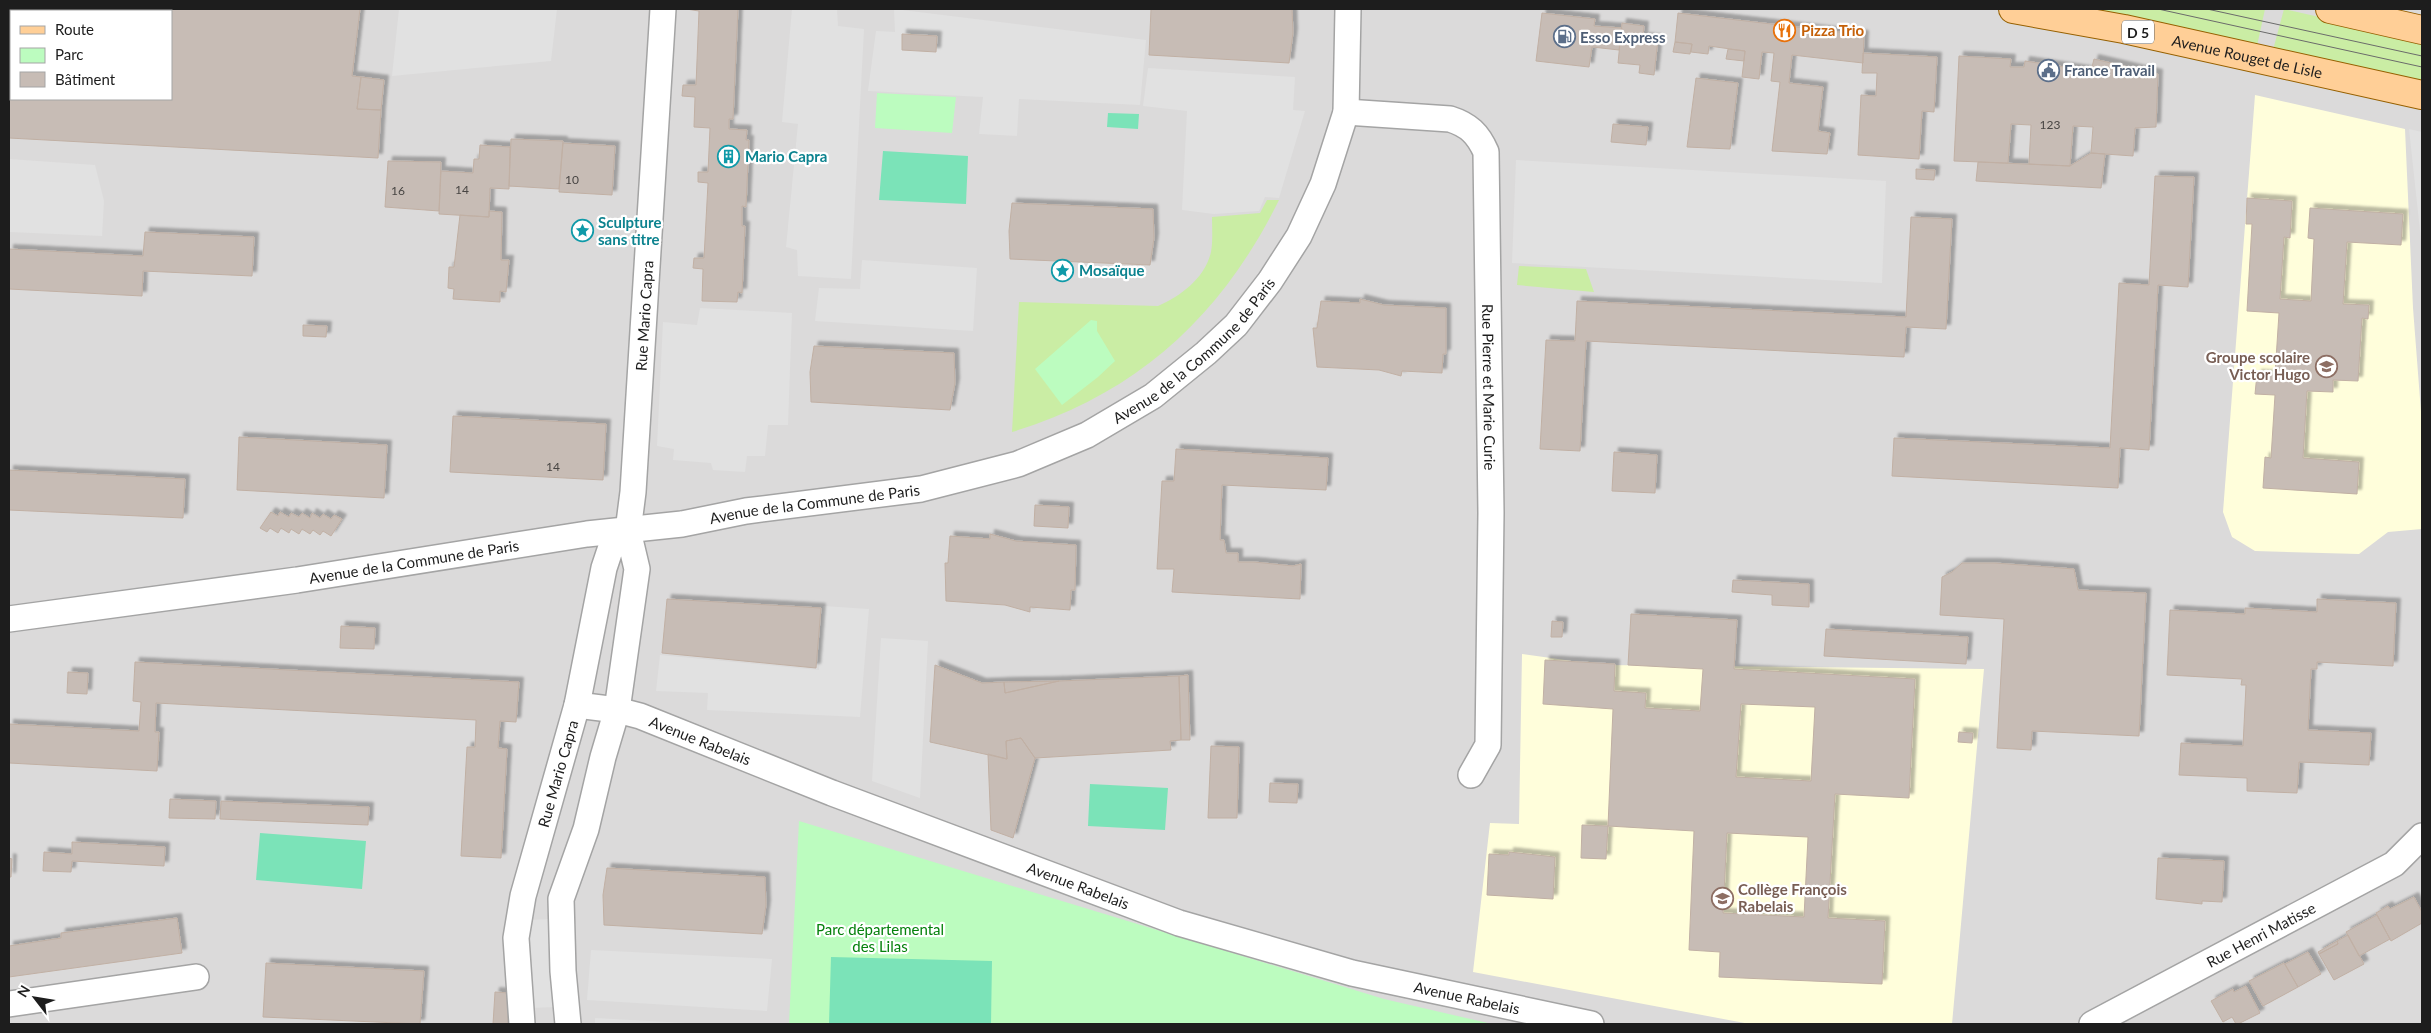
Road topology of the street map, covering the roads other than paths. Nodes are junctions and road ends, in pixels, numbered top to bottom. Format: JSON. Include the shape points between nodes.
{"nodes":[{"id":1,"x":662,"y":9,"type":"edge"},
{"id":2,"x":1348,"y":9,"type":"edge"},
{"id":3,"x":2013,"y":9,"type":"edge"},
{"id":4,"x":2330,"y":9,"type":"edge"},
{"id":5,"x":2422,"y":30,"type":"edge"},
{"id":6,"x":2422,"y":95,"type":"edge"},
{"id":7,"x":1346,"y":112,"type":"junction"},
{"id":8,"x":628,"y":531,"type":"junction"},
{"id":9,"x":9,"y":619,"type":"edge"},
{"id":10,"x":577,"y":705,"type":"junction"},
{"id":11,"x":617,"y":710,"type":"junction"},
{"id":12,"x":1471,"y":775,"type":"dead end"},
{"id":13,"x":2422,"y":836,"type":"edge"},
{"id":14,"x":523,"y":896,"type":"junction"},
{"id":15,"x":561,"y":899,"type":"junction"},
{"id":16,"x":196,"y":977,"type":"dead end"},
{"id":17,"x":9,"y":1004,"type":"edge"},
{"id":18,"x":522,"y":1024,"type":"edge"},
{"id":19,"x":568,"y":1024,"type":"edge"},
{"id":20,"x":1591,"y":1024,"type":"edge"},
{"id":21,"x":2092,"y":1024,"type":"edge"}],
"edges":[{"from":1,"to":8,"type":"street","name":"Rue Mario Capra"},
{"from":2,"to":7,"type":"street","name":"Avenue de la Commune de Paris"},
{"from":3,"to":6,"type":"main road","name":"Avenue Rouget de Lisle","number":"D 5","via":[[2133,30]]},
{"from":4,"to":5,"type":"main road"},
{"from":7,"to":8,"type":"street","name":"Avenue de la Commune de Paris","via":[[1323,184],[1299,236],[1270,281],[1236,324],[1206,354],[1153,396],[1087,435],[1018,464],[921,489],[746,511]]},
{"from":7,"to":12,"type":"street","name":"Rue Pierre et Marie Curie","via":[[1450,119],[1473,131],[1486,152],[1492,513],[1488,745]]},
{"from":8,"to":9,"type":"street","name":"Avenue de la Commune de Paris","via":[[587,534],[297,580]]},
{"from":8,"to":10,"type":"street","name":"Rue Mario Capra","via":[[611,546],[604,568]]},
{"from":8,"to":11,"type":"street","name":"Rue Mario Capra","via":[[637,569]]},
{"from":10,"to":11,"type":"street","name":"Avenue Rabelais"},
{"from":10,"to":14,"type":"street","name":"Rue Mario Capra"},
{"from":11,"to":15,"type":"street","name":"Rue Mario Capra","via":[[586,829]]},
{"from":11,"to":20,"type":"street","name":"Avenue Rabelais","via":[[640,716],[832,793],[1179,923],[1352,972]]},
{"from":13,"to":21,"type":"street","name":"Rue Henri Matisse","via":[[2394,864]]},
{"from":14,"to":15,"type":"street"},
{"from":14,"to":18,"type":"street","name":"Rue Mario Capra","via":[[516,938]]},
{"from":15,"to":19,"type":"street","name":"Rue Mario Capra"},
{"from":16,"to":17,"type":"street"}]}
